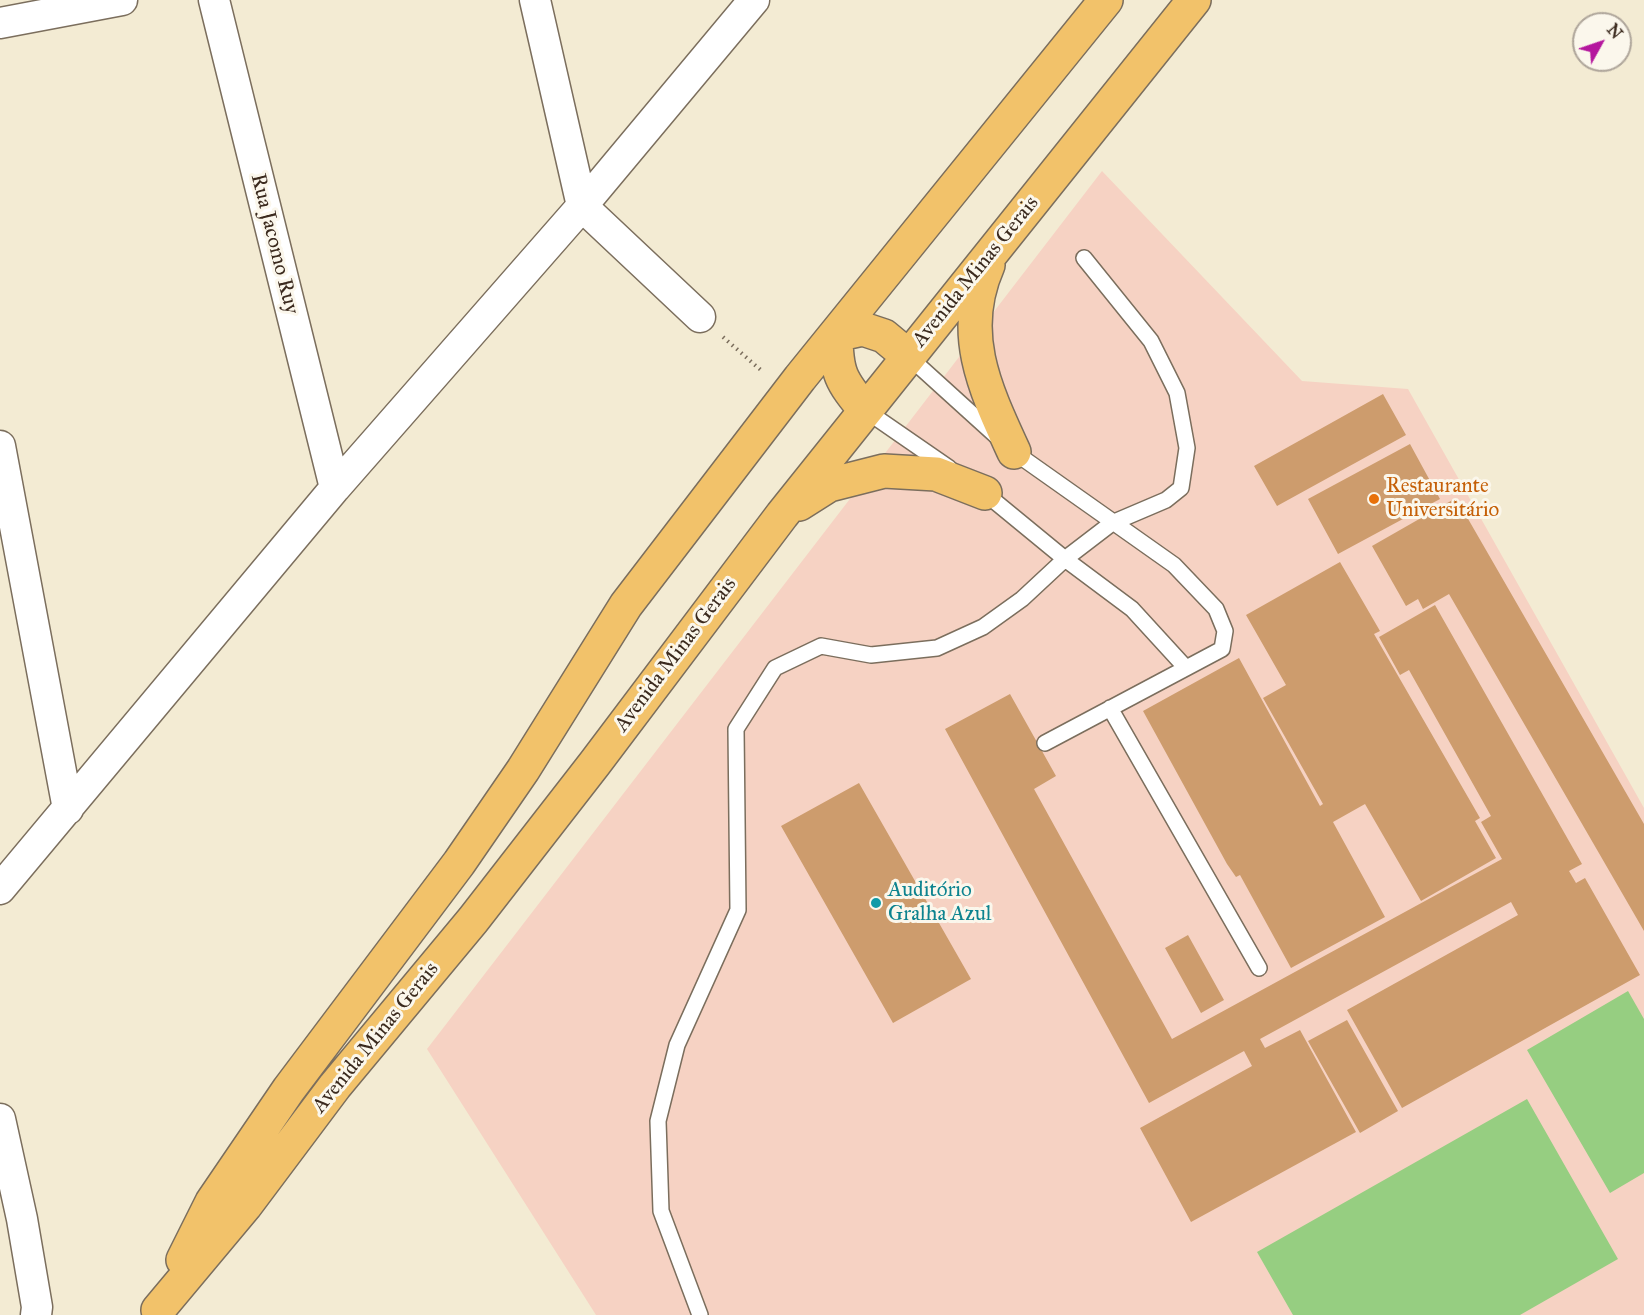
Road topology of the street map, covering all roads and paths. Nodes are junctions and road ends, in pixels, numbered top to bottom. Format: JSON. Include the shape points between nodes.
{"nodes":[{"id":1,"x":122,"y":0,"type":"edge"},
{"id":2,"x":213,"y":0,"type":"edge"},
{"id":3,"x":535,"y":0,"type":"edge"},
{"id":4,"x":754,"y":0,"type":"edge"},
{"id":5,"x":1106,"y":0,"type":"edge"},
{"id":6,"x":1194,"y":0,"type":"edge"},
{"id":7,"x":0,"y":22,"type":"edge"},
{"id":8,"x":582,"y":206,"type":"junction"},
{"id":9,"x":997,"y":246,"type":"junction"},
{"id":10,"x":1084,"y":258,"type":"dead end"},
{"id":11,"x":700,"y":316,"type":"joint"},
{"id":12,"x":836,"y":334,"type":"junction"},
{"id":13,"x":908,"y":356,"type":"junction"},
{"id":14,"x":788,"y":394,"type":"junction"},
{"id":15,"x":865,"y":410,"type":"junction"},
{"id":16,"x":0,"y":446,"type":"edge"},
{"id":17,"x":1014,"y":452,"type":"junction"},
{"id":18,"x":335,"y":488,"type":"junction"},
{"id":19,"x":985,"y":493,"type":"junction"},
{"id":20,"x":782,"y":515,"type":"junction"},
{"id":21,"x":1112,"y":522,"type":"junction"},
{"id":22,"x":1065,"y":559,"type":"junction"},
{"id":23,"x":1186,"y":668,"type":"junction"},
{"id":24,"x":1110,"y":708,"type":"junction"},
{"id":25,"x":1045,"y":744,"type":"dead end"},
{"id":26,"x":68,"y":809,"type":"junction"},
{"id":27,"x":0,"y":889,"type":"edge"},
{"id":28,"x":1259,"y":968,"type":"dead end"},
{"id":29,"x":0,"y":1119,"type":"edge"},
{"id":30,"x":157,"y":1313,"type":"edge"},
{"id":31,"x":36,"y":1315,"type":"edge"},
{"id":32,"x":700,"y":1315,"type":"edge"}],
"edges":[{"from":1,"to":7,"type":"street"},
{"from":2,"to":18,"type":"street","name":"Rua Jacomo Ruy"},
{"from":3,"to":8,"type":"street"},
{"from":4,"to":8,"type":"street"},
{"from":5,"to":12,"type":"highway","name":"Avenida Minas Gerais"},
{"from":6,"to":9,"type":"highway","name":"Avenida Minas Gerais"},
{"from":8,"to":11,"type":"street"},
{"from":8,"to":18,"type":"street"},
{"from":9,"to":13,"type":"highway","name":"Avenida Minas Gerais"},
{"from":9,"to":17,"type":"highway","via":[[981,280],[975,317],[976,354],[991,402]]},
{"from":10,"to":21,"type":"lane","via":[[1151,341],[1177,393],[1187,448],[1181,488],[1166,500]]},
{"from":11,"to":14,"type":"path"},
{"from":12,"to":13,"type":"highway","via":[[863,329],[884,336]]},
{"from":12,"to":14,"type":"highway","name":"Avenida Minas Gerais"},
{"from":12,"to":15,"type":"highway","via":[[836,362],[846,387]]},
{"from":13,"to":15,"type":"highway","name":"Avenida Minas Gerais"},
{"from":13,"to":17,"type":"lane"},
{"from":14,"to":30,"type":"highway","name":"Avenida Minas Gerais","via":[[626,605],[523,770],[459,863],[276,1108],[212,1202]]},
{"from":15,"to":19,"type":"lane"},
{"from":15,"to":20,"type":"highway","name":"Avenida Minas Gerais"},
{"from":16,"to":26,"type":"street"},
{"from":17,"to":21,"type":"lane"},
{"from":18,"to":26,"type":"street"},
{"from":19,"to":20,"type":"highway","via":[[936,474],[884,471],[829,485]]},
{"from":19,"to":22,"type":"lane"},
{"from":20,"to":30,"type":"highway","name":"Avenida Minas Gerais","via":[[480,911],[335,1086]]},
{"from":21,"to":22,"type":"lane"},
{"from":21,"to":23,"type":"lane","via":[[1174,565],[1216,609],[1225,631],[1222,649]]},
{"from":22,"to":23,"type":"lane","via":[[1132,609]]},
{"from":22,"to":32,"type":"lane","via":[[984,627],[937,648],[871,655],[821,646],[775,668],[736,729],[738,910],[677,1045],[658,1121],[661,1211]]},
{"from":23,"to":24,"type":"lane"},
{"from":24,"to":25,"type":"lane"},
{"from":24,"to":28,"type":"lane"},
{"from":26,"to":27,"type":"street"},
{"from":29,"to":31,"type":"street","via":[[22,1219]]}]}
